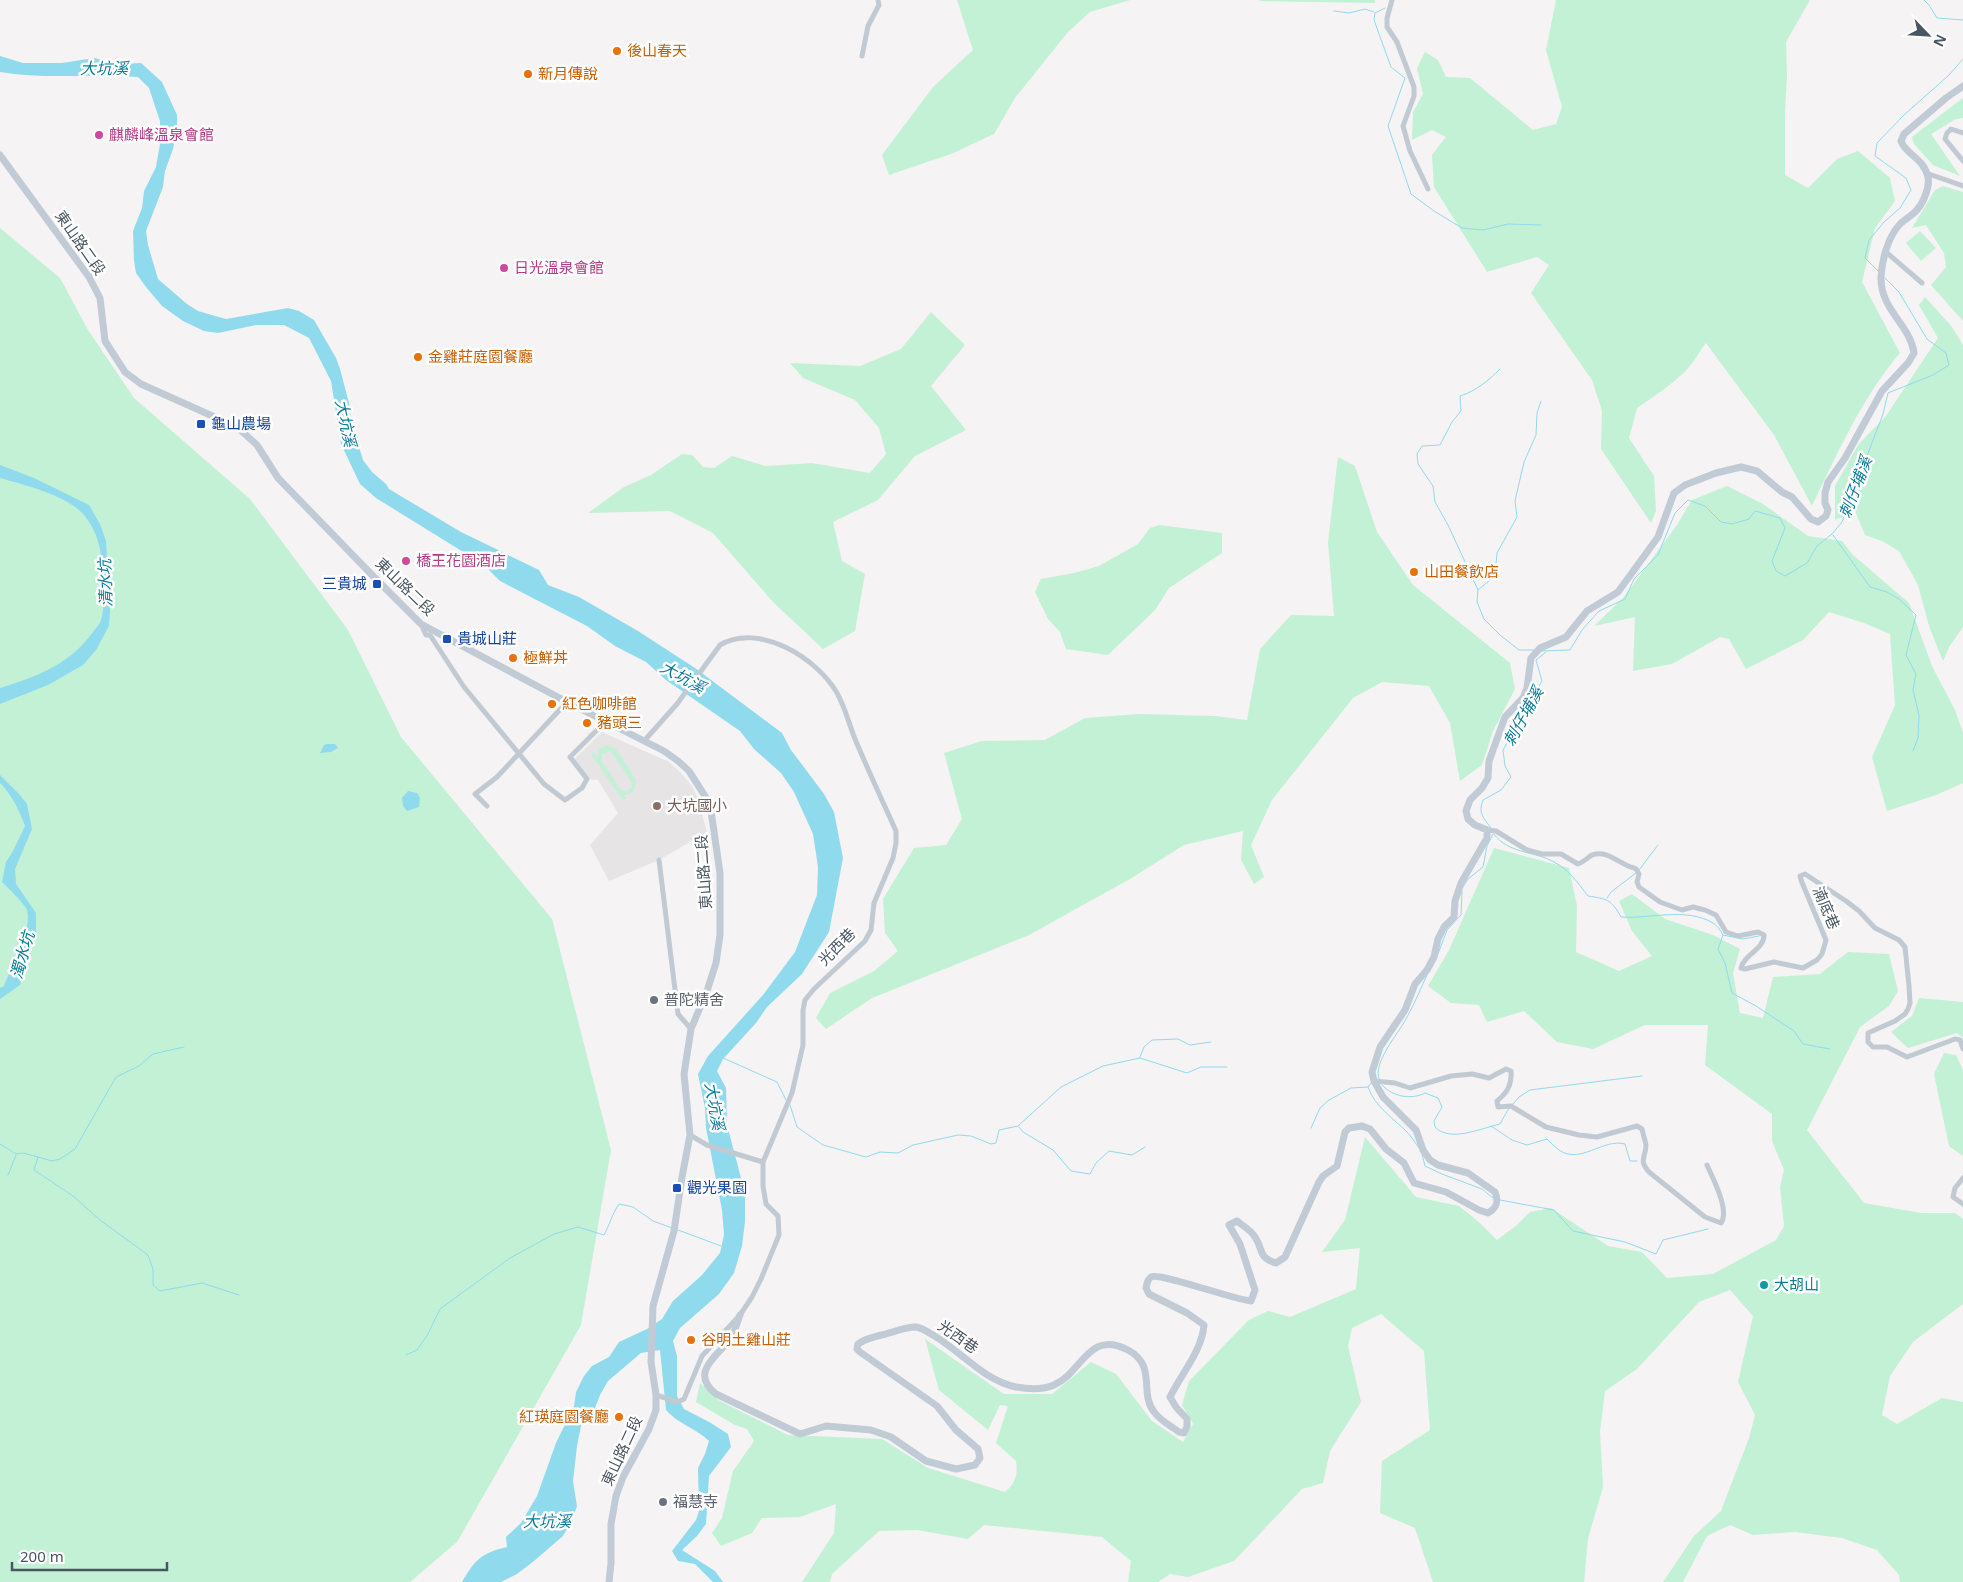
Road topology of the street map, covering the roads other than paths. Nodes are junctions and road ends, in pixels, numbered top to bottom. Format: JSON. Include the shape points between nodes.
{"nodes":[{"id":1,"x":878,"y":0,"type":"edge"},
{"id":2,"x":1392,"y":0,"type":"edge"},
{"id":3,"x":862,"y":56,"type":"dead end"},
{"id":4,"x":1963,"y":86,"type":"edge"},
{"id":5,"x":1963,"y":133,"type":"edge"},
{"id":6,"x":0,"y":155,"type":"edge"},
{"id":7,"x":1963,"y":161,"type":"edge"},
{"id":8,"x":1926,"y":173,"type":"junction"},
{"id":9,"x":1963,"y":186,"type":"edge"},
{"id":10,"x":1428,"y":189,"type":"dead end"},
{"id":11,"x":1886,"y":252,"type":"junction"},
{"id":12,"x":1922,"y":283,"type":"dead end"},
{"id":13,"x":421,"y":624,"type":"junction"},
{"id":14,"x":567,"y":702,"type":"junction"},
{"id":15,"x":605,"y":722,"type":"junction"},
{"id":16,"x":644,"y":741,"type":"junction"},
{"id":17,"x":519,"y":754,"type":"junction"},
{"id":18,"x":487,"y":806,"type":"dead end"},
{"id":19,"x":1487,"y":830,"type":"junction"},
{"id":20,"x":659,"y":860,"type":"dead end"},
{"id":21,"x":691,"y":1029,"type":"junction"},
{"id":22,"x":1963,"y":1049,"type":"edge"},
{"id":23,"x":1374,"y":1081,"type":"junction"},
{"id":24,"x":690,"y":1135,"type":"junction"},
{"id":25,"x":763,"y":1162,"type":"junction"},
{"id":26,"x":1707,"y":1165,"type":"dead end"},
{"id":27,"x":1963,"y":1178,"type":"edge"},
{"id":28,"x":1963,"y":1204,"type":"edge"},
{"id":29,"x":740,"y":1315,"type":"junction"},
{"id":30,"x":656,"y":1395,"type":"junction"},
{"id":31,"x":608,"y":1582,"type":"edge"}],
"edges":[{"from":1,"to":3,"type":"street"},
{"from":2,"to":10,"type":"street","via":[[1387,27],[1397,42],[1414,86],[1414,96],[1402,126]]},
{"from":4,"to":8,"type":"street","via":[[1904,134],[1901,140],[1924,166]]},
{"from":5,"to":7,"type":"street","via":[[1951,129],[1945,139]]},
{"from":6,"to":13,"type":"street","name":"東山路二段","via":[[89,277],[100,298],[105,341],[125,372],[141,384],[237,426],[256,446],[278,478]]},
{"from":8,"to":9,"type":"street"},
{"from":8,"to":11,"type":"street","via":[[1924,198],[1916,211],[1900,224]]},
{"from":11,"to":12,"type":"street"},
{"from":11,"to":19,"type":"street","via":[[1882,291],[1886,304],[1912,343],[1914,353],[1882,391],[1828,482],[1826,516],[1818,522],[1811,519],[1792,497],[1757,472],[1741,467],[1685,484],[1674,493],[1658,537],[1618,592],[1587,612],[1566,636],[1540,648],[1531,658],[1523,698],[1506,718],[1489,761],[1488,778],[1470,800],[1466,811],[1468,819]]},
{"from":13,"to":14,"type":"street","name":"東山路二段"},
{"from":13,"to":17,"type":"street","via":[[464,687]]},
{"from":14,"to":15,"type":"street","name":"東山路二段"},
{"from":14,"to":17,"type":"street"},
{"from":15,"to":16,"type":"street","name":"東山路二段"},
{"from":15,"to":17,"type":"street","via":[[570,757],[587,779],[582,788],[565,800],[544,784]]},
{"from":16,"to":21,"type":"street","name":"東山路二段","via":[[689,771],[710,804],[721,894],[720,935],[713,973]]},
{"from":16,"to":25,"type":"street","name":"光西巷","via":[[677,704],[720,644],[730,638],[767,640],[816,667],[838,694],[896,831],[893,858],[874,903],[871,930],[866,940],[806,1000],[803,1045],[792,1093]]},
{"from":17,"to":18,"type":"street","via":[[498,777],[475,794]]},
{"from":19,"to":22,"type":"street","name":"湳底巷","via":[[1496,831],[1527,850],[1561,854],[1578,864],[1593,855],[1610,855],[1624,866],[1635,868],[1639,874],[1639,887],[1660,902],[1682,910],[1693,907],[1705,910],[1716,915],[1726,932],[1738,936],[1758,932],[1764,935],[1760,946],[1742,962],[1741,968],[1745,969],[1774,962],[1803,968],[1822,954],[1826,940],[1801,880],[1800,876],[1805,874],[1905,947],[1908,1009],[1895,1021],[1868,1033],[1868,1042],[1873,1047],[1887,1047],[1907,1057],[1956,1039],[1960,1040]]},
{"from":19,"to":23,"type":"street","via":[[1487,838],[1461,883],[1454,917],[1444,927],[1434,957],[1380,1048],[1372,1072]]},
{"from":20,"to":21,"type":"street","via":[[678,1014]]},
{"from":21,"to":24,"type":"street","name":"東山路二段","via":[[684,1074]]},
{"from":23,"to":26,"type":"street","via":[[1410,1088],[1451,1076],[1472,1074],[1489,1078],[1506,1069],[1511,1071],[1508,1091],[1497,1101],[1498,1107],[1511,1106],[1546,1127],[1579,1135],[1597,1137],[1637,1126],[1642,1129],[1646,1146],[1642,1157],[1648,1172],[1705,1217],[1721,1222],[1725,1210]]},
{"from":23,"to":29,"type":"street","name":"光西巷","via":[[1383,1096],[1416,1130],[1430,1160],[1468,1173],[1495,1192],[1497,1204],[1488,1213],[1446,1192],[1414,1182],[1404,1163],[1386,1149],[1370,1129],[1362,1126],[1348,1128],[1337,1166],[1319,1182],[1285,1256],[1276,1263],[1268,1260],[1247,1228],[1237,1221],[1229,1225],[1240,1244],[1255,1290],[1251,1301],[1158,1276],[1148,1280],[1146,1288],[1150,1294],[1188,1312],[1204,1325],[1196,1350],[1170,1397],[1187,1419],[1184,1433],[1154,1413],[1144,1366],[1140,1357],[1127,1349],[1106,1344],[1098,1346],[1082,1357],[1058,1383],[1019,1388],[996,1380],[918,1327],[861,1342],[858,1349],[937,1406],[956,1430],[978,1449],[980,1458],[975,1465],[956,1469],[926,1461],[891,1437],[871,1430],[826,1426],[800,1434],[710,1389],[705,1374],[708,1364],[730,1339]]},
{"from":24,"to":25,"type":"street","via":[[707,1145]]},
{"from":24,"to":30,"type":"street","name":"東山路二段","via":[[674,1231],[653,1306],[651,1362]]},
{"from":25,"to":29,"type":"street","name":"光西巷","via":[[766,1204],[778,1216],[779,1235],[761,1279]]},
{"from":27,"to":28,"type":"street","via":[[1953,1192],[1953,1196]]},
{"from":29,"to":30,"type":"street","name":"光西巷","via":[[702,1356],[684,1400],[678,1402]]},
{"from":30,"to":31,"type":"street","name":"東山路二段","via":[[656,1410],[649,1429],[616,1496]]}]}
